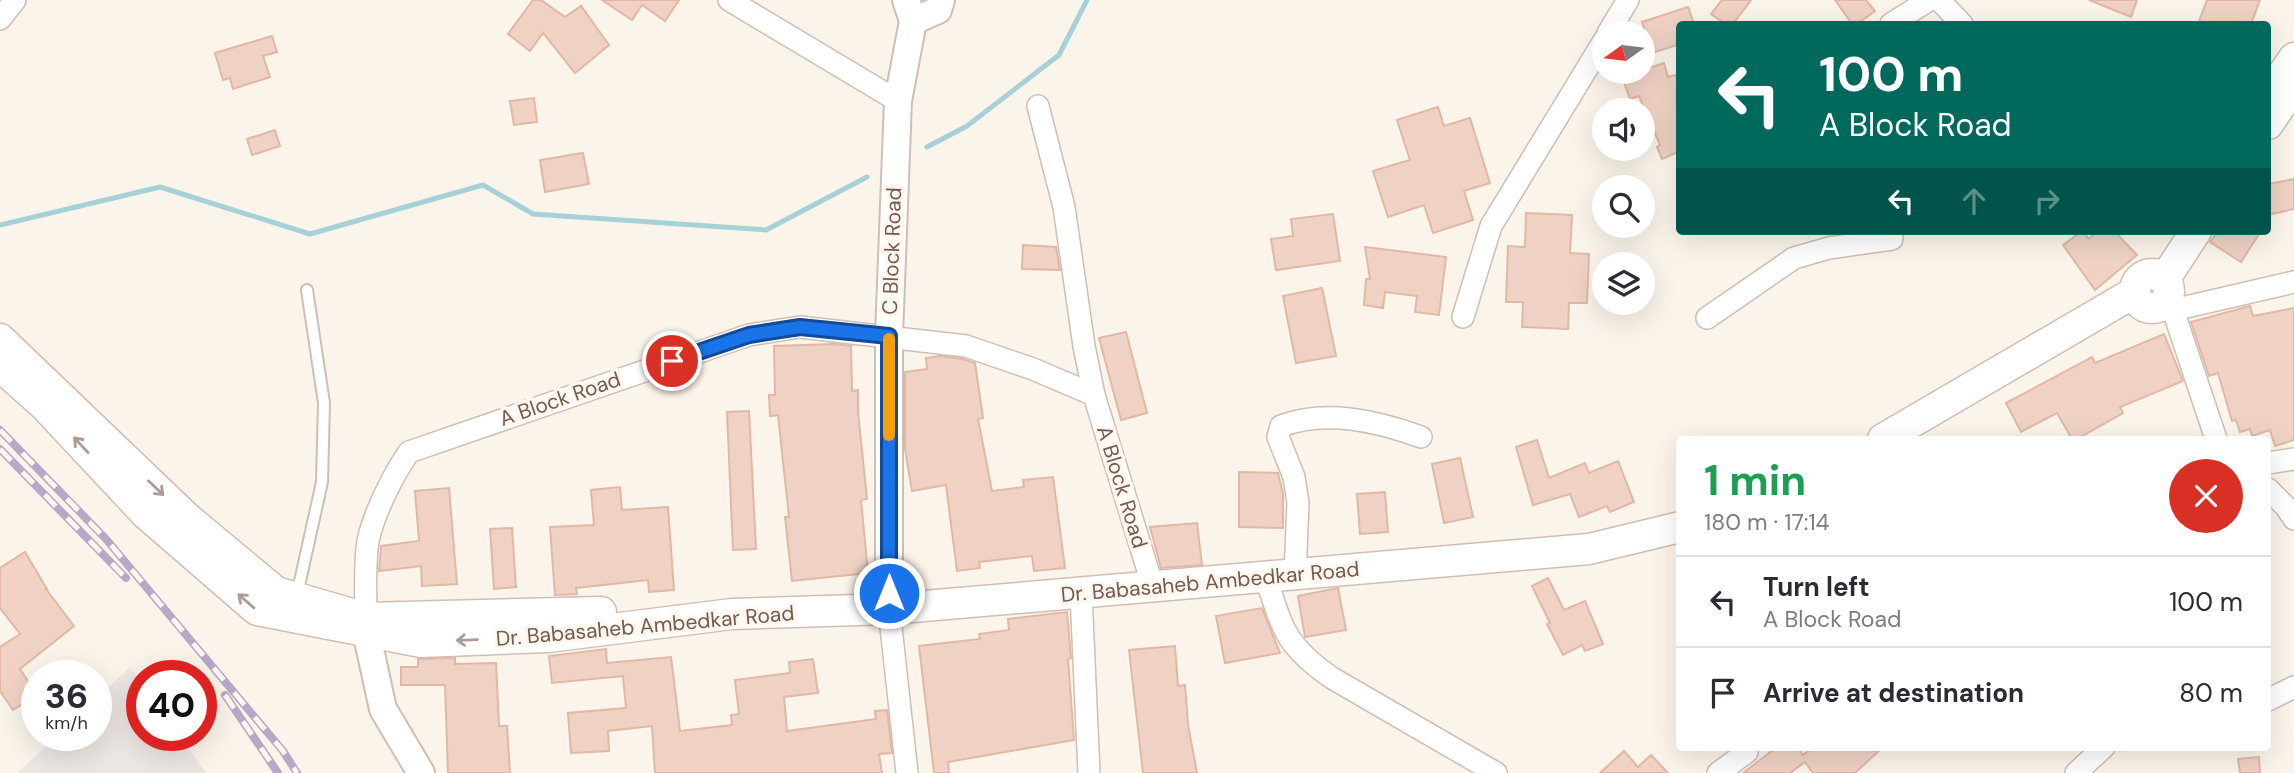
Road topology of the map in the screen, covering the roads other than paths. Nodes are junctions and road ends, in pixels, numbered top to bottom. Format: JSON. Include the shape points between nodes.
{"nodes":[{"id":1,"x":15,"y":0,"type":"edge"},
{"id":2,"x":729,"y":0,"type":"edge"},
{"id":3,"x":940,"y":0,"type":"edge"},
{"id":4,"x":1629,"y":0,"type":"edge"},
{"id":5,"x":1929,"y":0,"type":"edge"},
{"id":6,"x":1939,"y":0,"type":"edge"},
{"id":7,"x":910,"y":10,"type":"edge"},
{"id":8,"x":0,"y":19,"type":"edge"},
{"id":9,"x":1616,"y":21,"type":"edge"},
{"id":10,"x":1896,"y":21,"type":"edge"},
{"id":11,"x":1959,"y":21,"type":"edge"},
{"id":12,"x":2294,"y":58,"type":"edge"},
{"id":13,"x":1592,"y":60,"type":"edge"},
{"id":14,"x":2276,"y":89,"type":"edge"},
{"id":15,"x":898,"y":101,"type":"junction"},
{"id":16,"x":1038,"y":106,"type":"dead end"},
{"id":17,"x":2271,"y":111,"type":"edge"},
{"id":18,"x":1892,"y":235,"type":"edge"},
{"id":19,"x":2176,"y":235,"type":"edge"},
{"id":20,"x":2193,"y":235,"type":"edge"},
{"id":21,"x":2294,"y":282,"type":"edge"},
{"id":22,"x":307,"y":290,"type":"dead end"},
{"id":23,"x":2155,"y":294,"type":"junction"},
{"id":24,"x":1463,"y":317,"type":"dead end"},
{"id":25,"x":1707,"y":318,"type":"dead end"},
{"id":26,"x":2080,"y":335,"type":"junction"},
{"id":27,"x":889,"y":336,"type":"junction"},
{"id":28,"x":0,"y":339,"type":"edge"},
{"id":29,"x":0,"y":366,"type":"edge"},
{"id":30,"x":1094,"y":396,"type":"junction"},
{"id":31,"x":1889,"y":436,"type":"edge"},
{"id":32,"x":1911,"y":436,"type":"edge"},
{"id":33,"x":2215,"y":436,"type":"edge"},
{"id":34,"x":1421,"y":437,"type":"dead end"},
{"id":35,"x":2294,"y":459,"type":"edge"},
{"id":36,"x":2271,"y":463,"type":"edge"},
{"id":37,"x":2271,"y":492,"type":"edge"},
{"id":38,"x":1676,"y":518,"type":"edge"},
{"id":39,"x":2294,"y":519,"type":"edge"},
{"id":40,"x":1676,"y":527,"type":"edge"},
{"id":41,"x":1646,"y":530,"type":"junction"},
{"id":42,"x":1286,"y":572,"type":"junction"},
{"id":43,"x":1151,"y":580,"type":"junction"},
{"id":44,"x":1081,"y":593,"type":"junction"},
{"id":45,"x":889,"y":601,"type":"junction"},
{"id":46,"x":297,"y":608,"type":"junction"},
{"id":47,"x":366,"y":624,"type":"junction"},
{"id":48,"x":2294,"y":687,"type":"edge"},
{"id":49,"x":2271,"y":698,"type":"edge"},
{"id":50,"x":2102,"y":751,"type":"edge"},
{"id":51,"x":1747,"y":752,"type":"dead end"},
{"id":52,"x":421,"y":773,"type":"edge"},
{"id":53,"x":907,"y":773,"type":"edge"},
{"id":54,"x":1089,"y":773,"type":"edge"},
{"id":55,"x":1496,"y":773,"type":"edge"},
{"id":56,"x":1718,"y":773,"type":"edge"},
{"id":57,"x":2076,"y":773,"type":"edge"}],
"edges":[{"from":1,"to":8,"type":"street"},
{"from":2,"to":15,"type":"street"},
{"from":3,"to":7,"type":"street","name":"C Block Road","via":[[938,10]]},
{"from":4,"to":9,"type":"street"},
{"from":5,"to":10,"type":"street"},
{"from":6,"to":11,"type":"street"},
{"from":7,"to":15,"type":"street","name":"C Block Road"},
{"from":12,"to":14,"type":"main road"},
{"from":13,"to":24,"type":"street","via":[[1490,226]]},
{"from":14,"to":17,"type":"main road"},
{"from":15,"to":27,"type":"street","name":"C Block Road"},
{"from":16,"to":30,"type":"street","via":[[1064,207]]},
{"from":18,"to":25,"type":"street","via":[[1892,239],[1794,258]]},
{"from":19,"to":23,"type":"main road"},
{"from":20,"to":23,"type":"main road"},
{"from":21,"to":23,"type":"street"},
{"from":22,"to":46,"type":"lane","via":[[324,403],[321,482]]},
{"from":23,"to":26,"type":"main road"},
{"from":23,"to":33,"type":"street"},
{"from":26,"to":31,"type":"main road"},
{"from":26,"to":32,"type":"main road","via":[[2023,379]]},
{"from":27,"to":30,"type":"street","name":"A Block Road","via":[[966,346]]},
{"from":27,"to":45,"type":"street","name":"C Block Road"},
{"from":27,"to":47,"type":"street","name":"A Block Road","via":[[800,327],[749,335],[416,448],[400,465],[369,540]]},
{"from":28,"to":46,"type":"main road","name":"Dr. Babasaheb Ambedkar Road","one_way":true,"via":[[187,518]]},
{"from":46,"to":29,"type":"main road","name":"Dr. Babasaheb Ambedkar Road","one_way":true,"via":[[257,611],[146,514],[44,405]]},
{"from":30,"to":43,"type":"street","name":"A Block Road"},
{"from":34,"to":42,"type":"street","via":[[1352,419],[1296,421],[1281,426],[1278,437],[1294,477],[1298,503]]},
{"from":35,"to":36,"type":"street"},
{"from":37,"to":39,"type":"street"},
{"from":38,"to":41,"type":"main road","name":"Dr. Babasaheb Ambedkar Road"},
{"from":40,"to":41,"type":"main road","name":"Dr. Babasaheb Ambedkar Road"},
{"from":41,"to":42,"type":"main road","name":"Dr. Babasaheb Ambedkar Road","via":[[1589,549],[1470,554]]},
{"from":42,"to":43,"type":"main road","name":"Dr. Babasaheb Ambedkar Road"},
{"from":42,"to":55,"type":"street","via":[[1284,631],[1311,664]]},
{"from":43,"to":44,"type":"main road","name":"Dr. Babasaheb Ambedkar Road"},
{"from":43,"to":45,"type":"main road","name":"Dr. Babasaheb Ambedkar Road"},
{"from":44,"to":45,"type":"main road","name":"Dr. Babasaheb Ambedkar Road"},
{"from":44,"to":54,"type":"street"},
{"from":45,"to":47,"type":"main road","name":"Dr. Babasaheb Ambedkar Road","via":[[732,614],[548,637],[421,642]]},
{"from":45,"to":53,"type":"street"},
{"from":46,"to":47,"type":"main road","name":"Dr. Babasaheb Ambedkar Road"},
{"from":47,"to":52,"type":"street","via":[[383,709]]},
{"from":48,"to":49,"type":"street"},
{"from":50,"to":57,"type":"street"},
{"from":51,"to":56,"type":"street"}]}
